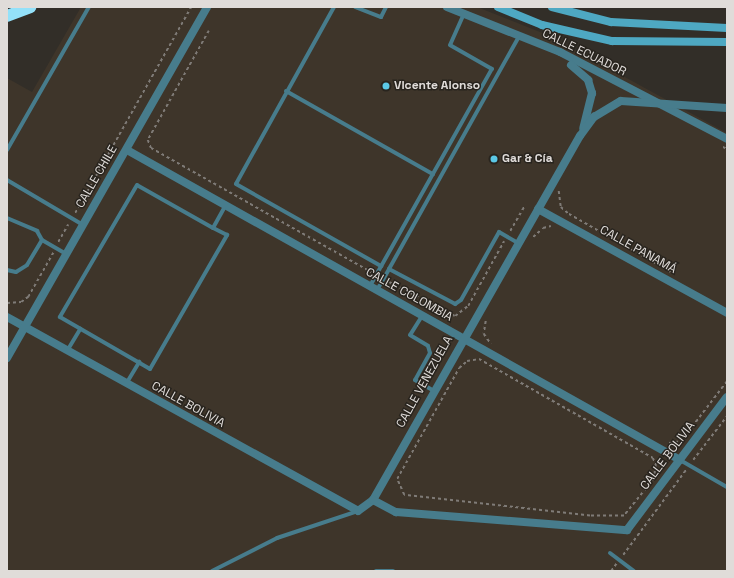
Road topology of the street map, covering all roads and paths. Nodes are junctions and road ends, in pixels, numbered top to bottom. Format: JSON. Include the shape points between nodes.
{"nodes":[{"id":1,"x":30,"y":7,"type":"edge"},
{"id":2,"x":89,"y":7,"type":"edge"},
{"id":3,"x":191,"y":7,"type":"edge"},
{"id":4,"x":207,"y":7,"type":"edge"},
{"id":5,"x":334,"y":7,"type":"edge"},
{"id":6,"x":355,"y":7,"type":"edge"},
{"id":7,"x":386,"y":7,"type":"edge"},
{"id":8,"x":447,"y":7,"type":"edge"},
{"id":9,"x":498,"y":7,"type":"edge"},
{"id":10,"x":552,"y":7,"type":"edge"},
{"id":11,"x":464,"y":14,"type":"junction"},
{"id":12,"x":7,"y":16,"type":"edge"},
{"id":13,"x":727,"y":28,"type":"edge"},
{"id":14,"x":209,"y":31,"type":"dead end"},
{"id":15,"x":521,"y":37,"type":"junction"},
{"id":16,"x":727,"y":42,"type":"edge"},
{"id":17,"x":286,"y":91,"type":"junction"},
{"id":18,"x":658,"y":102,"type":"junction"},
{"id":19,"x":727,"y":108,"type":"edge"},
{"id":20,"x":580,"y":136,"type":"junction"},
{"id":21,"x":727,"y":139,"type":"edge"},
{"id":22,"x":720,"y":146,"type":"dead end"},
{"id":23,"x":727,"y":149,"type":"edge"},
{"id":24,"x":7,"y":150,"type":"edge"},
{"id":25,"x":127,"y":150,"type":"junction"},
{"id":26,"x":433,"y":174,"type":"junction"},
{"id":27,"x":7,"y":180,"type":"edge"},
{"id":28,"x":559,"y":189,"type":"dead end"},
{"id":29,"x":525,"y":205,"type":"dead end"},
{"id":30,"x":226,"y":206,"type":"junction"},
{"id":31,"x":538,"y":209,"type":"junction"},
{"id":32,"x":7,"y":218,"type":"edge"},
{"id":33,"x":72,"y":218,"type":"junction"},
{"id":34,"x":83,"y":225,"type":"junction"},
{"id":35,"x":554,"y":227,"type":"dead end"},
{"id":36,"x":213,"y":228,"type":"junction"},
{"id":37,"x":507,"y":237,"type":"junction"},
{"id":38,"x":42,"y":240,"type":"junction"},
{"id":39,"x":531,"y":240,"type":"dead end"},
{"id":40,"x":518,"y":243,"type":"junction"},
{"id":41,"x":55,"y":248,"type":"junction"},
{"id":42,"x":67,"y":254,"type":"junction"},
{"id":43,"x":381,"y":266,"type":"junction"},
{"id":44,"x":389,"y":269,"type":"junction"},
{"id":45,"x":7,"y":270,"type":"edge"},
{"id":46,"x":675,"y":274,"type":"dead end"},
{"id":47,"x":376,"y":275,"type":"junction"},
{"id":48,"x":384,"y":279,"type":"junction"},
{"id":49,"x":373,"y":288,"type":"junction"},
{"id":50,"x":7,"y":303,"type":"edge"},
{"id":51,"x":727,"y":313,"type":"edge"},
{"id":52,"x":489,"y":314,"type":"dead end"},
{"id":53,"x":422,"y":316,"type":"junction"},
{"id":54,"x":7,"y":317,"type":"edge"},
{"id":55,"x":24,"y":327,"type":"junction"},
{"id":56,"x":80,"y":329,"type":"junction"},
{"id":57,"x":463,"y":339,"type":"junction"},
{"id":58,"x":497,"y":348,"type":"dead end"},
{"id":59,"x":67,"y":351,"type":"junction"},
{"id":60,"x":7,"y":358,"type":"edge"},
{"id":61,"x":139,"y":362,"type":"junction"},
{"id":62,"x":459,"y":368,"type":"joint"},
{"id":63,"x":727,"y":381,"type":"edge"},
{"id":64,"x":126,"y":385,"type":"junction"},
{"id":65,"x":434,"y":391,"type":"junction"},
{"id":66,"x":727,"y":397,"type":"edge"},
{"id":67,"x":727,"y":416,"type":"edge"},
{"id":68,"x":664,"y":442,"type":"dead end"},
{"id":69,"x":680,"y":460,"type":"junction"},
{"id":70,"x":690,"y":465,"type":"junction"},
{"id":71,"x":727,"y":487,"type":"edge"},
{"id":72,"x":373,"y":500,"type":"junction"},
{"id":73,"x":358,"y":511,"type":"junction"},
{"id":74,"x":610,"y":553,"type":"dead end"},
{"id":75,"x":619,"y":560,"type":"junction"},
{"id":76,"x":212,"y":571,"type":"edge"},
{"id":77,"x":376,"y":571,"type":"edge"},
{"id":78,"x":393,"y":571,"type":"edge"},
{"id":79,"x":611,"y":571,"type":"edge"},
{"id":80,"x":634,"y":571,"type":"edge"}],
"edges":[{"from":1,"to":12,"type":"highway"},
{"from":2,"to":24,"type":"lane"},
{"from":3,"to":33,"type":"path"},
{"from":4,"to":25,"type":"street","name":"CALLE CHILE"},
{"from":5,"to":17,"type":"lane"},
{"from":6,"to":7,"type":"lane","via":[[381,17]]},
{"from":8,"to":11,"type":"street","name":"CALLE ECUADOR"},
{"from":9,"to":16,"type":"main road","via":[[554,28],[612,41]]},
{"from":10,"to":13,"type":"main road","via":[[618,22]]},
{"from":11,"to":15,"type":"street","name":"CALLE ECUADOR"},
{"from":11,"to":26,"type":"lane","via":[[450,45],[492,69]]},
{"from":14,"to":47,"type":"path","via":[[148,140],[151,148]]},
{"from":15,"to":18,"type":"street","name":"CALLE ECUADOR"},
{"from":15,"to":20,"type":"street","via":[[579,69],[588,80],[591,104]]},
{"from":15,"to":44,"type":"lane"},
{"from":17,"to":26,"type":"lane"},
{"from":17,"to":43,"type":"lane","via":[[236,184]]},
{"from":18,"to":19,"type":"street"},
{"from":18,"to":20,"type":"street","via":[[612,103],[598,113]]},
{"from":18,"to":21,"type":"street","name":"CALLE ECUADOR"},
{"from":20,"to":31,"type":"street","name":"CALLE VENEZUELA"},
{"from":22,"to":23,"type":"path"},
{"from":25,"to":30,"type":"street","name":"CALLE COLOMBIA"},
{"from":25,"to":34,"type":"street","name":"CALLE CHILE"},
{"from":26,"to":43,"type":"lane"},
{"from":27,"to":33,"type":"lane"},
{"from":28,"to":46,"type":"path","via":[[561,208],[569,214]]},
{"from":29,"to":37,"type":"path"},
{"from":30,"to":36,"type":"lane"},
{"from":30,"to":49,"type":"street","name":"CALLE COLOMBIA"},
{"from":31,"to":40,"type":"street","name":"CALLE VENEZUELA"},
{"from":31,"to":51,"type":"street","name":"CALLE PANAMÁ"},
{"from":32,"to":38,"type":"lane","via":[[37,231]]},
{"from":33,"to":34,"type":"lane"},
{"from":33,"to":41,"type":"path"},
{"from":34,"to":42,"type":"street","name":"CALLE CHILE"},
{"from":35,"to":39,"type":"path","via":[[543,228]]},
{"from":36,"to":56,"type":"lane","via":[[137,186],[60,318]]},
{"from":36,"to":61,"type":"lane","via":[[227,235],[150,369]]},
{"from":37,"to":40,"type":"lane"},
{"from":37,"to":44,"type":"lane","via":[[499,232],[461,300],[455,304]]},
{"from":37,"to":48,"type":"path","via":[[468,306],[455,316]]},
{"from":38,"to":41,"type":"lane"},
{"from":38,"to":45,"type":"lane","via":[[27,265],[16,272]]},
{"from":40,"to":57,"type":"street","name":"CALLE VENEZUELA"},
{"from":41,"to":42,"type":"lane"},
{"from":41,"to":50,"type":"path","via":[[28,297],[21,302]]},
{"from":42,"to":55,"type":"street","name":"CALLE CHILE"},
{"from":43,"to":47,"type":"lane"},
{"from":44,"to":48,"type":"lane"},
{"from":47,"to":49,"type":"lane"},
{"from":48,"to":49,"type":"lane"},
{"from":49,"to":53,"type":"street","name":"CALLE COLOMBIA"},
{"from":52,"to":58,"type":"path","via":[[484,334]]},
{"from":53,"to":57,"type":"street","name":"CALLE COLOMBIA"},
{"from":53,"to":65,"type":"lane","via":[[410,335],[428,346],[430,353],[415,380]]},
{"from":54,"to":55,"type":"street","name":"CALLE BOLIVIA"},
{"from":55,"to":59,"type":"street","name":"CALLE BOLIVIA"},
{"from":55,"to":60,"type":"street","name":"CALLE CHILE"},
{"from":56,"to":59,"type":"lane"},
{"from":56,"to":61,"type":"lane"},
{"from":57,"to":65,"type":"street","name":"CALLE VENEZUELA"},
{"from":57,"to":69,"type":"street","name":"CALLE COLOMBIA"},
{"from":59,"to":64,"type":"street","name":"CALLE BOLIVIA"},
{"from":61,"to":64,"type":"lane"},
{"from":62,"to":62,"type":"path","via":[[397,479],[404,496],[590,516],[624,516],[654,479],[656,465],[649,455],[581,416],[480,359],[467,361]]},
{"from":63,"to":68,"type":"path","via":[[680,441]]},
{"from":64,"to":73,"type":"street","name":"CALLE BOLIVIA"},
{"from":65,"to":72,"type":"street","name":"CALLE VENEZUELA"},
{"from":66,"to":69,"type":"street","name":"CALLE BOLIVIA"},
{"from":67,"to":70,"type":"path"},
{"from":69,"to":70,"type":"lane"},
{"from":69,"to":72,"type":"street","name":"CALLE BOLIVIA","via":[[627,530],[396,512]]},
{"from":70,"to":71,"type":"lane"},
{"from":70,"to":75,"type":"path"},
{"from":72,"to":73,"type":"street","name":"CALLE VENEZUELA"},
{"from":73,"to":76,"type":"lane","via":[[276,538]]},
{"from":74,"to":75,"type":"lane"},
{"from":75,"to":79,"type":"path"},
{"from":75,"to":80,"type":"lane"},
{"from":77,"to":78,"type":"lane"}]}
